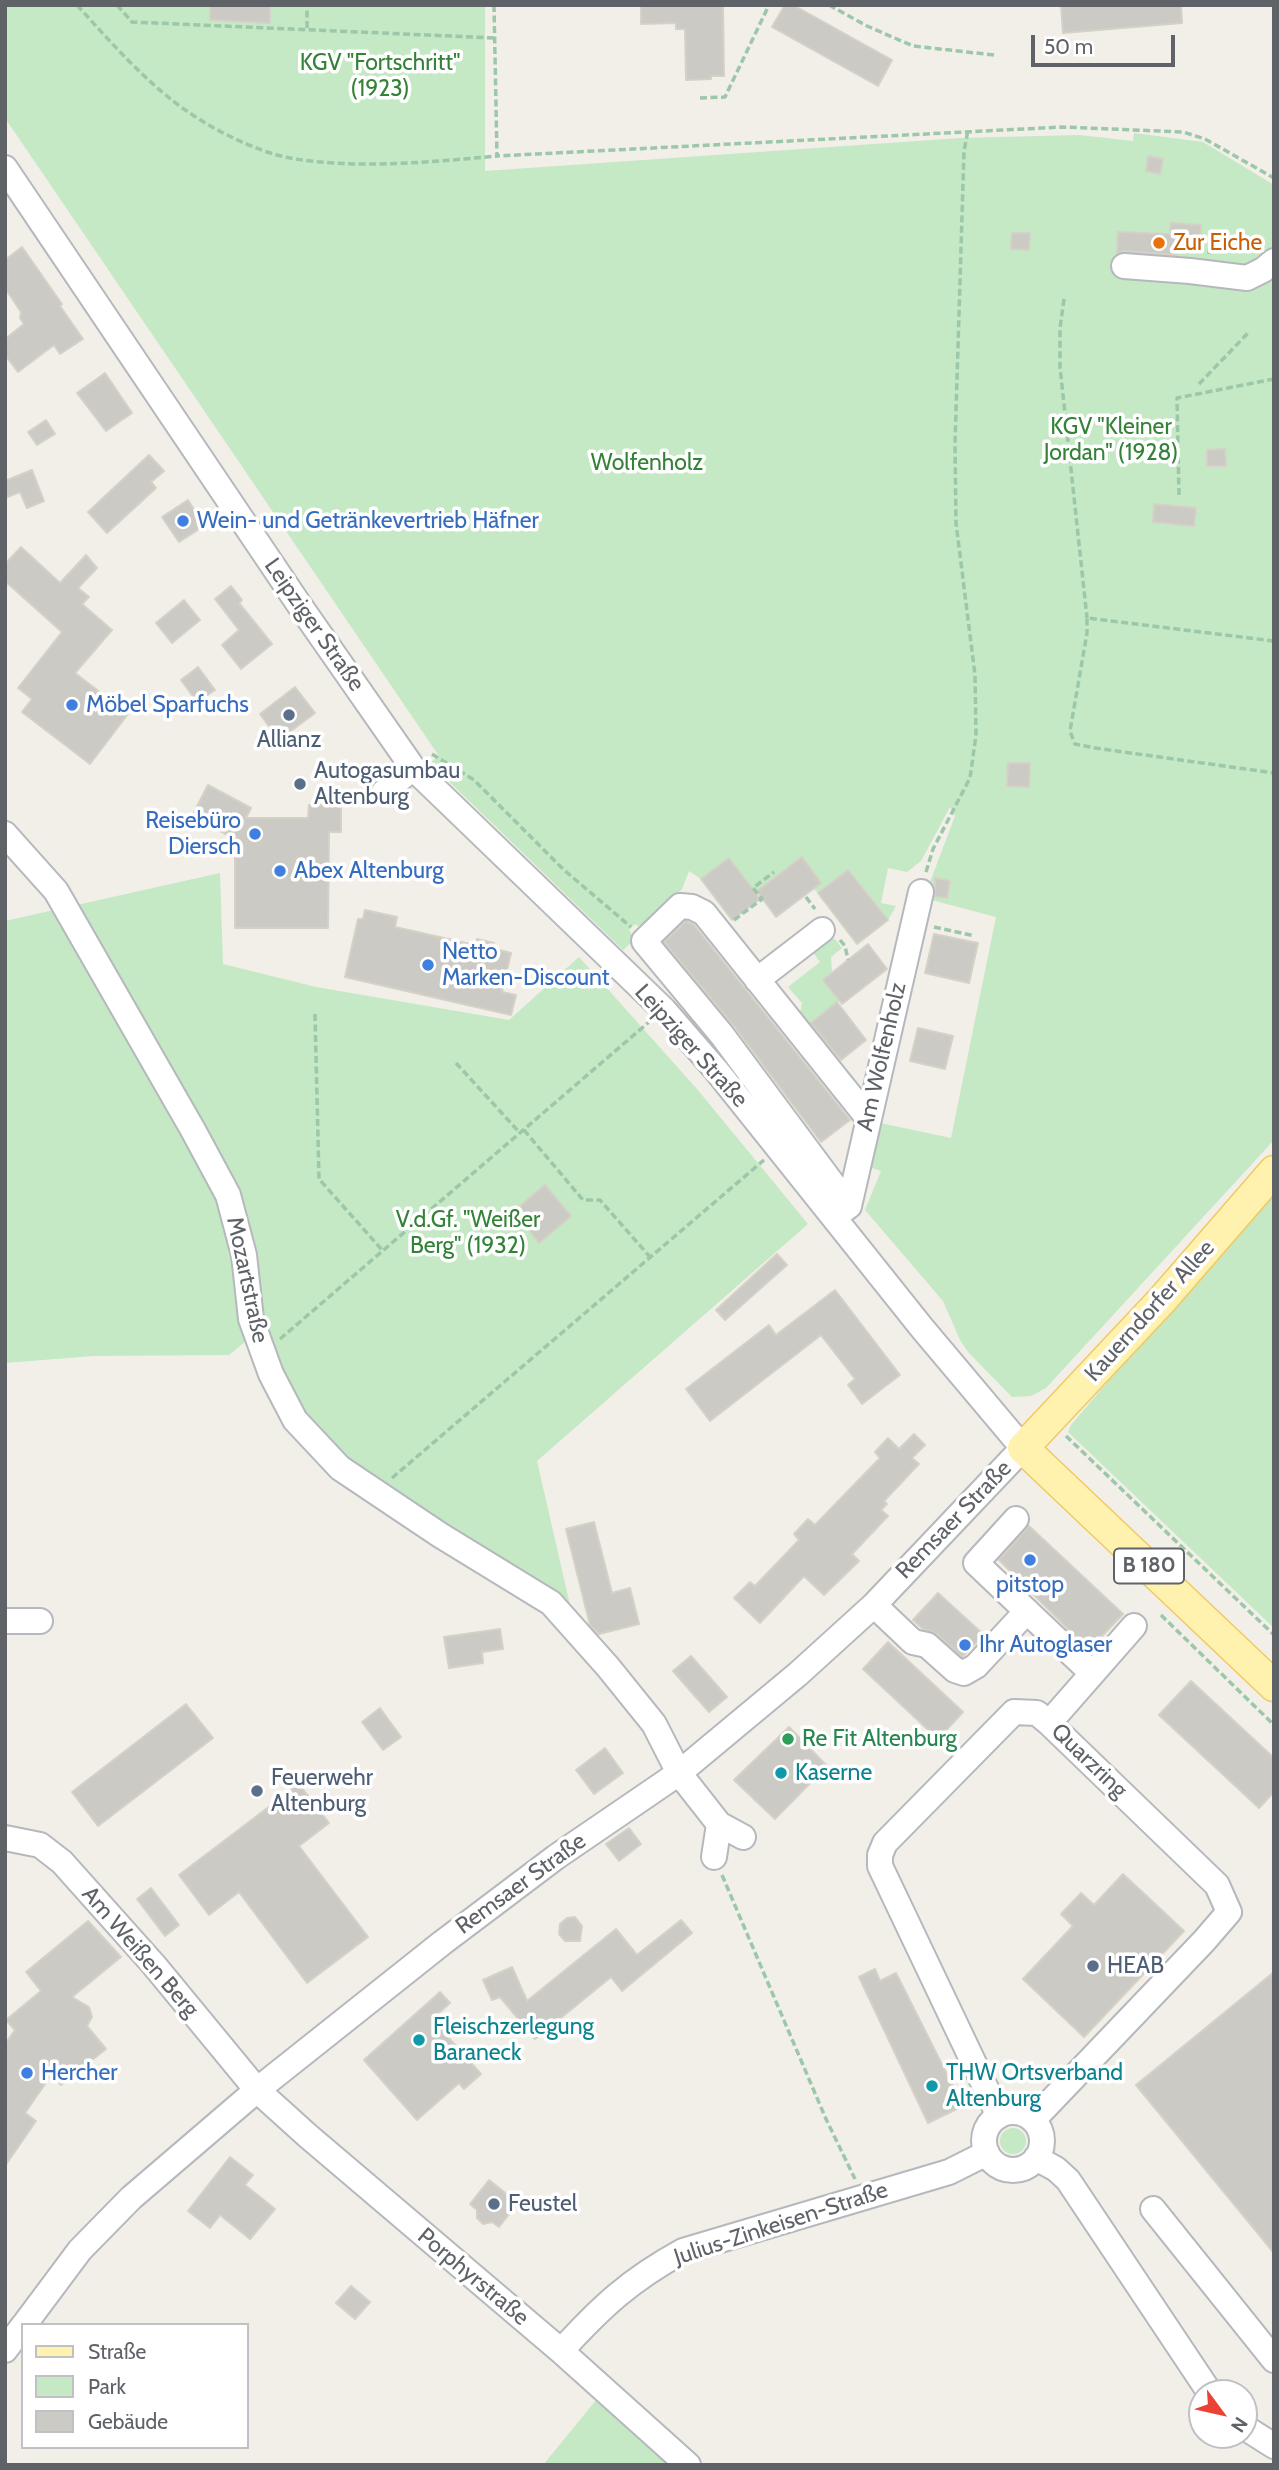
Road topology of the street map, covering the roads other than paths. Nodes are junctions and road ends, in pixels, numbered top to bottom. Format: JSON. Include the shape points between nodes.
{"nodes":[{"id":1,"x":5,"y":168,"type":"edge"},
{"id":2,"x":1274,"y":261,"type":"edge"},
{"id":3,"x":1124,"y":266,"type":"dead end"},
{"id":4,"x":411,"y":764,"type":"junction"},
{"id":5,"x":384,"y":792,"type":"dead end"},
{"id":6,"x":5,"y":834,"type":"edge"},
{"id":7,"x":921,"y":892,"type":"road end"},
{"id":8,"x":822,"y":930,"type":"dead end"},
{"id":9,"x":757,"y":980,"type":"junction"},
{"id":10,"x":868,"y":1118,"type":"junction"},
{"id":11,"x":1274,"y":1171,"type":"edge"},
{"id":12,"x":842,"y":1211,"type":"junction"},
{"id":13,"x":1023,"y":1448,"type":"junction"},
{"id":14,"x":1016,"y":1519,"type":"dead end"},
{"id":15,"x":874,"y":1605,"type":"junction"},
{"id":16,"x":1027,"y":1611,"type":"junction"},
{"id":17,"x":40,"y":1620,"type":"dead end"},
{"id":18,"x":5,"y":1621,"type":"edge"},
{"id":19,"x":1134,"y":1626,"type":"dead end"},
{"id":20,"x":1093,"y":1673,"type":"junction"},
{"id":21,"x":1274,"y":1686,"type":"edge"},
{"id":22,"x":1049,"y":1723,"type":"junction"},
{"id":23,"x":679,"y":1773,"type":"junction"},
{"id":24,"x":719,"y":1825,"type":"junction"},
{"id":25,"x":743,"y":1837,"type":"dead end"},
{"id":26,"x":5,"y":1838,"type":"edge"},
{"id":27,"x":714,"y":1857,"type":"road end"},
{"id":28,"x":257,"y":2090,"type":"junction"},
{"id":29,"x":999,"y":2116,"type":"junction"},
{"id":30,"x":1033,"y":2120,"type":"junction"},
{"id":31,"x":987,"y":2154,"type":"junction"},
{"id":32,"x":1036,"y":2158,"type":"junction"},
{"id":33,"x":1153,"y":2209,"type":"dead end"},
{"id":34,"x":25,"y":2323,"type":"edge"},
{"id":35,"x":21,"y":2329,"type":"edge"},
{"id":36,"x":5,"y":2350,"type":"edge"},
{"id":37,"x":561,"y":2350,"type":"junction"},
{"id":38,"x":1274,"y":2360,"type":"edge"},
{"id":39,"x":1201,"y":2379,"type":"edge"},
{"id":40,"x":1258,"y":2436,"type":"edge"},
{"id":41,"x":1274,"y":2446,"type":"edge"},
{"id":42,"x":688,"y":2465,"type":"edge"}],
"edges":[{"from":1,"to":4,"type":"street","name":"Leipziger Straße"},
{"from":2,"to":3,"type":"street","via":[[1247,278]]},
{"from":4,"to":5,"type":"street"},
{"from":4,"to":12,"type":"street","name":"Leipziger Straße","via":[[664,1010],[779,1147]]},
{"from":6,"to":23,"type":"street","name":"Mozartstraße","via":[[56,891],[228,1195],[244,1255],[251,1319],[271,1374],[295,1420],[340,1468],[551,1603],[654,1724]]},
{"from":7,"to":10,"type":"street","name":"Am Wolfenholz"},
{"from":8,"to":9,"type":"street"},
{"from":9,"to":10,"type":"street","name":"Leipziger Straße"},
{"from":9,"to":12,"type":"street","name":"Leipziger Straße","via":[[704,913],[692,907],[680,906],[644,942],[722,1035]]},
{"from":10,"to":12,"type":"street","name":"Am Wolfenholz"},
{"from":11,"to":13,"type":"main road","name":"Kauerndorfer Allee","via":[[1162,1300]]},
{"from":12,"to":13,"type":"street","name":"Leipziger Straße","via":[[922,1328]]},
{"from":13,"to":15,"type":"street","name":"Remsaer Straße"},
{"from":13,"to":21,"type":"main road","name":"Leipziger Straße","number":"B 180"},
{"from":14,"to":16,"type":"street","via":[[976,1563]]},
{"from":15,"to":16,"type":"street","via":[[912,1642],[927,1645],[964,1673]]},
{"from":15,"to":23,"type":"street","name":"Remsaer Straße"},
{"from":16,"to":20,"type":"street"},
{"from":17,"to":18,"type":"street"},
{"from":19,"to":20,"type":"street"},
{"from":20,"to":22,"type":"street"},
{"from":22,"to":29,"type":"street","name":"Quarzring","via":[[1037,1713],[1014,1712],[885,1843],[880,1855],[880,1866]]},
{"from":22,"to":30,"type":"street","name":"Quarzring","via":[[1217,1885],[1228,1912]]},
{"from":23,"to":24,"type":"street","name":"Mozartstraße"},
{"from":23,"to":28,"type":"street","name":"Remsaer Straße","via":[[442,1942]]},
{"from":24,"to":25,"type":"street"},
{"from":24,"to":27,"type":"street"},
{"from":26,"to":28,"type":"street","name":"Am Weißen Berg","via":[[40,1845],[62,1862]]},
{"from":28,"to":34,"type":"street","name":"Remsaer Straße","via":[[131,2198],[80,2250]]},
{"from":28,"to":37,"type":"street","name":"Porphyrstraße"},
{"from":29,"to":30,"type":"street","via":[[1017,2113]]},
{"from":29,"to":31,"type":"street","via":[[984,2136]]},
{"from":30,"to":32,"type":"street","via":[[1042,2143]]},
{"from":31,"to":32,"type":"street","via":[[1010,2170]]},
{"from":31,"to":37,"type":"street","name":"Julius-Zinkeisen-Straße","via":[[949,2172],[683,2252],[622,2289]]},
{"from":32,"to":39,"type":"street","via":[[1068,2180]]},
{"from":33,"to":38,"type":"street"},
{"from":35,"to":36,"type":"street","name":"Remsaer Straße"},
{"from":37,"to":42,"type":"street","name":"Porphyrstraße"},
{"from":40,"to":41,"type":"street"}]}
